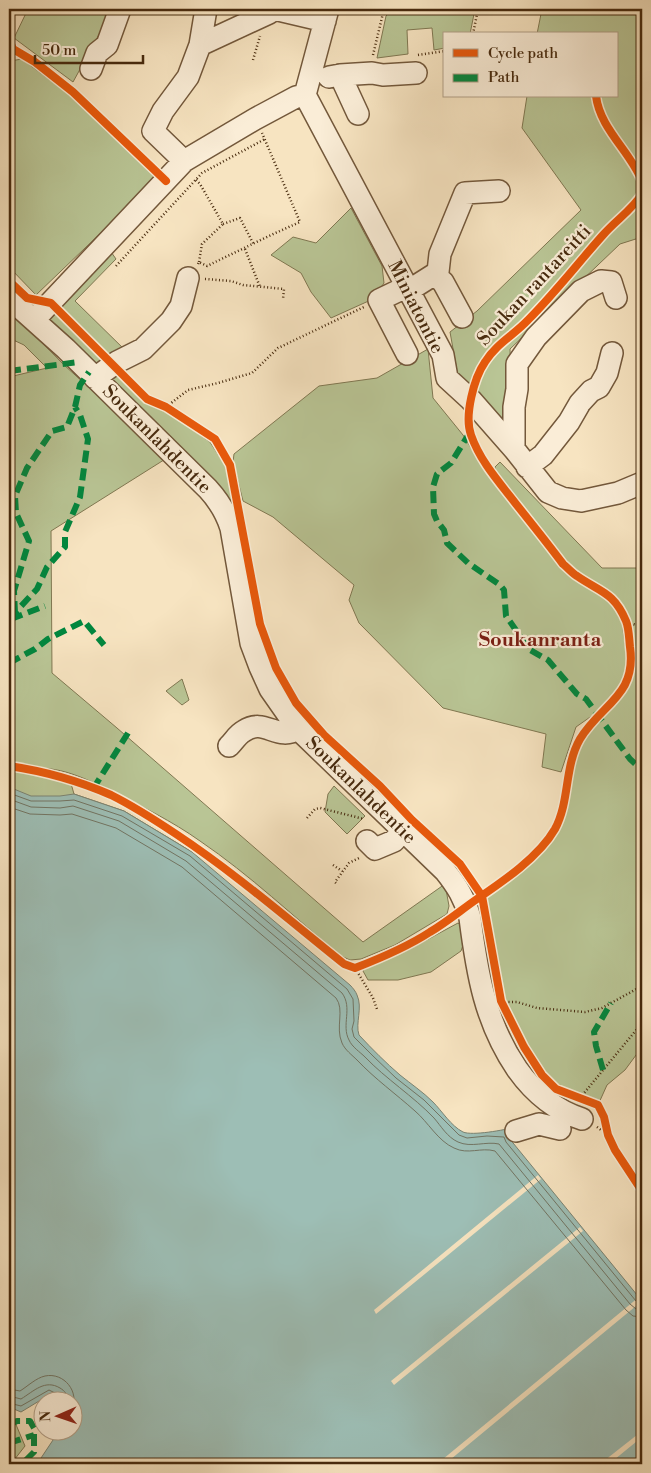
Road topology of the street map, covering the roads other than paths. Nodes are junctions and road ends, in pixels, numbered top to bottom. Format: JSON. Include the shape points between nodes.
{"nodes":[{"id":1,"x":120,"y":9,"type":"edge"},
{"id":2,"x":206,"y":9,"type":"edge"},
{"id":3,"x":270,"y":9,"type":"edge"},
{"id":4,"x":274,"y":9,"type":"edge"},
{"id":5,"x":326,"y":15,"type":"edge"},
{"id":6,"x":200,"y":44,"type":"junction"},
{"id":7,"x":91,"y":68,"type":"dead end"},
{"id":8,"x":416,"y":73,"type":"dead end"},
{"id":9,"x":340,"y":75,"type":"junction"},
{"id":10,"x":304,"y":91,"type":"junction"},
{"id":11,"x":358,"y":114,"type":"dead end"},
{"id":12,"x":186,"y":169,"type":"junction"},
{"id":13,"x":499,"y":191,"type":"dead end"},
{"id":14,"x":194,"y":270,"type":"road end"},
{"id":15,"x":434,"y":275,"type":"junction"},
{"id":16,"x":407,"y":289,"type":"junction"},
{"id":17,"x":9,"y":298,"type":"edge"},
{"id":18,"x":616,"y":298,"type":"dead end"},
{"id":19,"x":462,"y":317,"type":"dead end"},
{"id":20,"x":34,"y":320,"type":"junction"},
{"id":21,"x":612,"y":353,"type":"dead end"},
{"id":22,"x":407,"y":354,"type":"dead end"},
{"id":23,"x":95,"y":378,"type":"junction"},
{"id":24,"x":514,"y":448,"type":"junction"},
{"id":25,"x":527,"y":467,"type":"junction"},
{"id":26,"x":642,"y":483,"type":"edge"},
{"id":27,"x":298,"y":730,"type":"junction"},
{"id":28,"x":230,"y":746,"type":"dead end"},
{"id":29,"x":403,"y":830,"type":"junction"},
{"id":30,"x":371,"y":845,"type":"road end"},
{"id":31,"x":580,"y":1103,"type":"road end"},
{"id":32,"x":560,"y":1128,"type":"dead end"},
{"id":33,"x":516,"y":1131,"type":"dead end"}],
"edges":[{"from":1,"to":7,"type":"street","via":[[107,46],[97,54]]},
{"from":2,"to":6,"type":"street"},
{"from":3,"to":6,"type":"street","via":[[270,13]]},
{"from":4,"to":5,"type":"street"},
{"from":5,"to":10,"type":"street"},
{"from":6,"to":12,"type":"street","via":[[188,77],[153,131]]},
{"from":8,"to":9,"type":"street"},
{"from":9,"to":10,"type":"street"},
{"from":9,"to":11,"type":"street"},
{"from":10,"to":12,"type":"street","via":[[255,118]]},
{"from":10,"to":16,"type":"street","name":"Miniatontie"},
{"from":12,"to":20,"type":"street"},
{"from":13,"to":15,"type":"street","via":[[465,193],[440,254],[438,272]]},
{"from":14,"to":23,"type":"street","via":[[181,306],[171,321],[143,349]]},
{"from":15,"to":16,"type":"street"},
{"from":15,"to":19,"type":"street","via":[[443,282]]},
{"from":16,"to":22,"type":"street","via":[[379,300]]},
{"from":16,"to":24,"type":"street","name":"Miniatontie","via":[[443,355],[447,378]]},
{"from":17,"to":20,"type":"street","name":"Soukanlahdentie"},
{"from":18,"to":24,"type":"street","via":[[611,282],[601,281],[581,290],[536,337],[517,364]]},
{"from":20,"to":23,"type":"street","name":"Soukanlahdentie"},
{"from":21,"to":25,"type":"street","via":[[599,387],[580,403],[543,455]]},
{"from":23,"to":27,"type":"street","name":"Soukanlahdentie","via":[[208,489],[227,515],[252,643],[270,689]]},
{"from":24,"to":25,"type":"street","name":"Miniatontie"},
{"from":25,"to":26,"type":"street","name":"Miniatontie","via":[[548,492],[581,501],[618,493]]},
{"from":27,"to":28,"type":"street","via":[[290,735],[261,726],[251,728],[243,731]]},
{"from":27,"to":29,"type":"street","name":"Soukanlahdentie"},
{"from":29,"to":30,"type":"street","via":[[394,841]]},
{"from":29,"to":31,"type":"street","name":"Soukanlahdentie","via":[[445,871],[462,895],[470,918],[484,998],[508,1055],[543,1099],[569,1115]]},
{"from":32,"to":33,"type":"street","via":[[539,1124]]}]}
